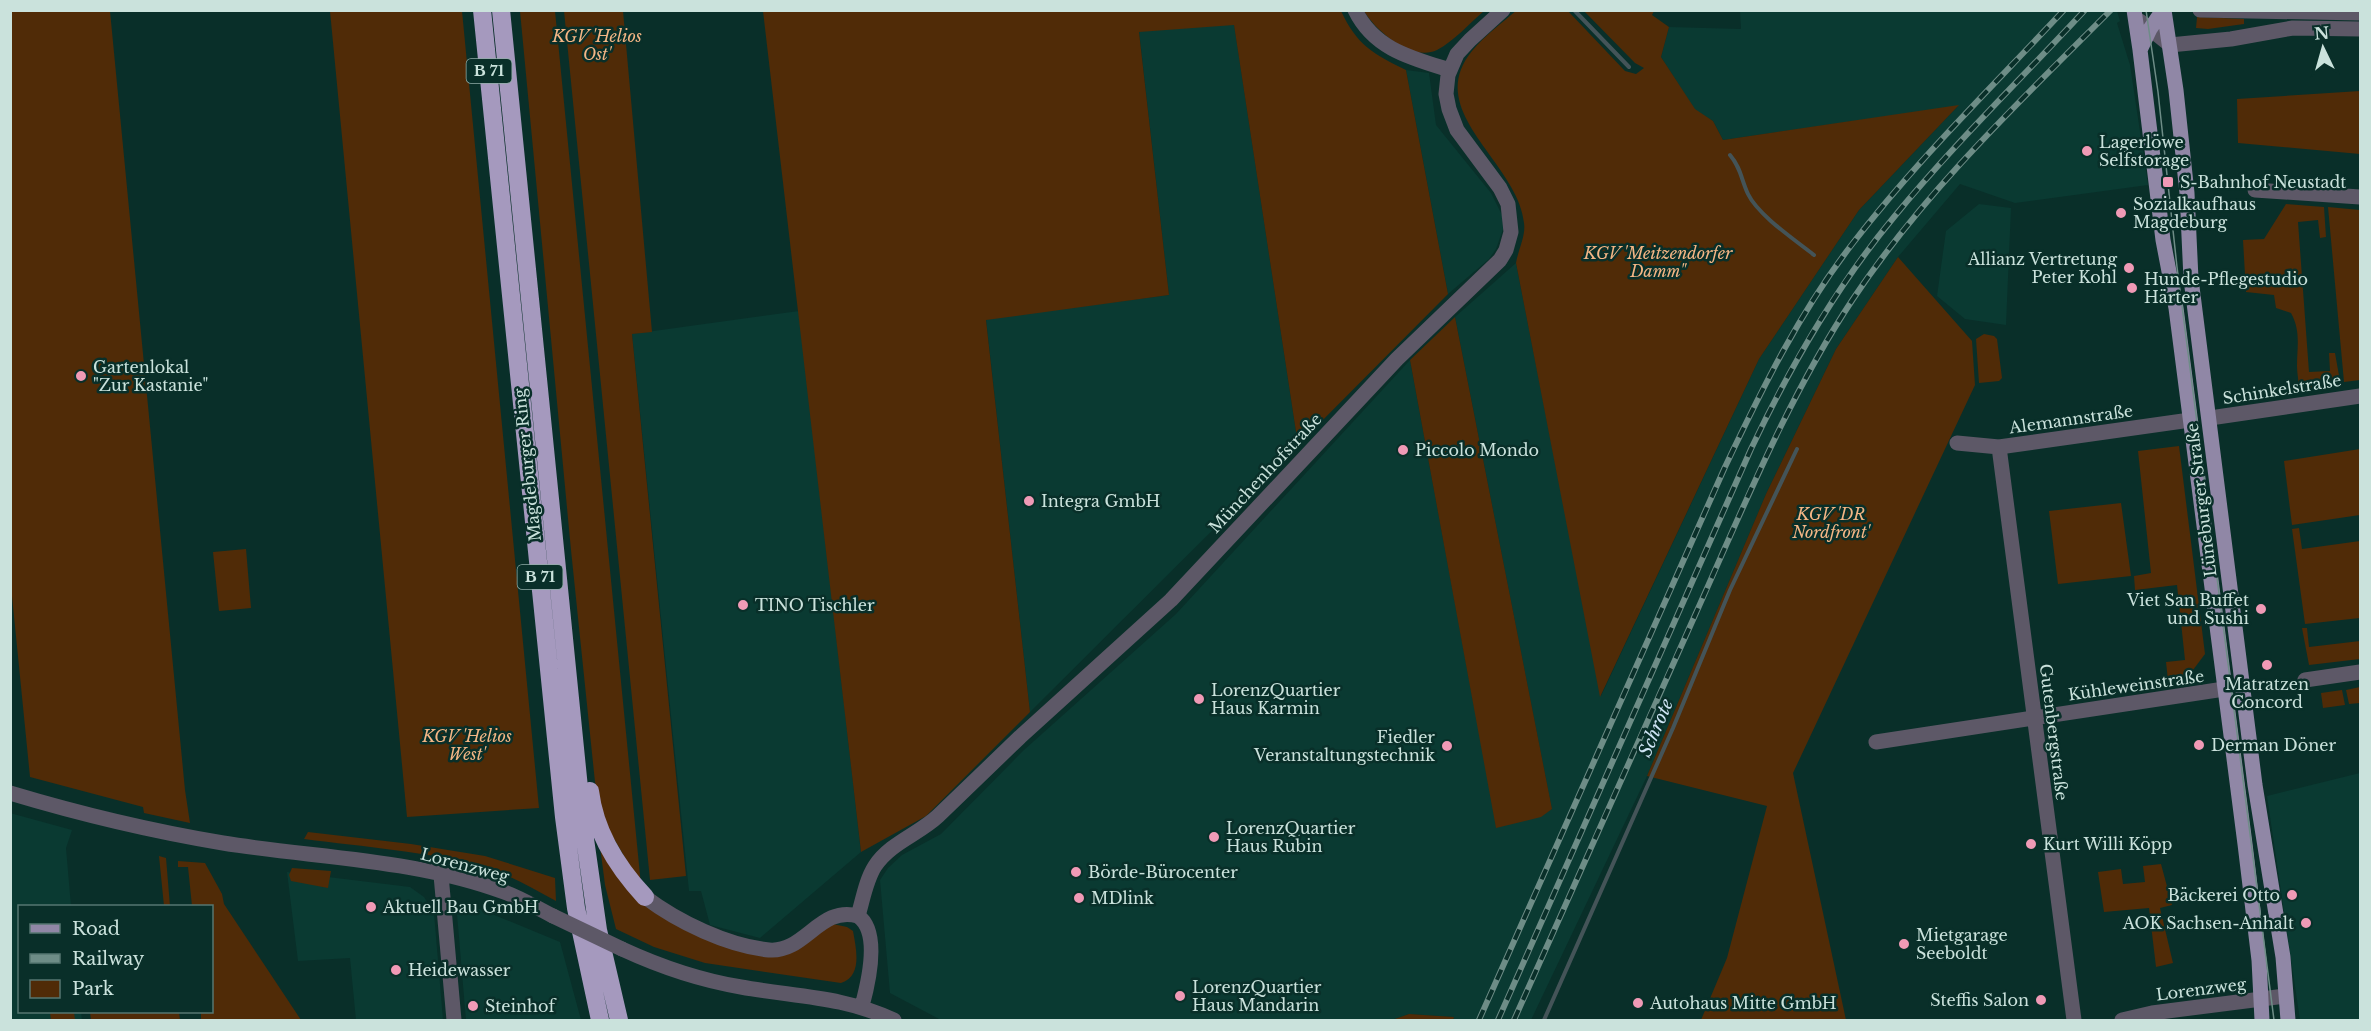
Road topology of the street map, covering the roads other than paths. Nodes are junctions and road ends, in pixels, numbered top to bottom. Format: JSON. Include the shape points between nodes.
{"nodes":[{"id":1,"x":482,"y":10,"type":"edge"},
{"id":2,"x":501,"y":10,"type":"edge"},
{"id":3,"x":1355,"y":10,"type":"edge"},
{"id":4,"x":1503,"y":10,"type":"edge"},
{"id":5,"x":2163,"y":10,"type":"edge"},
{"id":6,"x":2200,"y":10,"type":"edge"},
{"id":7,"x":2361,"y":13,"type":"edge"},
{"id":8,"x":2134,"y":14,"type":"edge"},
{"id":9,"x":2150,"y":29,"type":"junction"},
{"id":10,"x":2361,"y":29,"type":"edge"},
{"id":11,"x":2170,"y":45,"type":"junction"},
{"id":12,"x":2140,"y":50,"type":"junction"},
{"id":13,"x":1450,"y":70,"type":"junction"},
{"id":14,"x":2255,"y":190,"type":"dead end"},
{"id":15,"x":2361,"y":197,"type":"edge"},
{"id":16,"x":2361,"y":396,"type":"edge"},
{"id":17,"x":2210,"y":418,"type":"junction"},
{"id":18,"x":2190,"y":420,"type":"junction"},
{"id":19,"x":1957,"y":443,"type":"dead end"},
{"id":20,"x":1999,"y":447,"type":"junction"},
{"id":21,"x":2361,"y":672,"type":"edge"},
{"id":22,"x":2305,"y":680,"type":"dead end"},
{"id":23,"x":2224,"y":690,"type":"junction"},
{"id":24,"x":570,"y":699,"type":"junction"},
{"id":25,"x":2034,"y":718,"type":"junction"},
{"id":26,"x":1876,"y":742,"type":"dead end"},
{"id":27,"x":10,"y":793,"type":"edge"},
{"id":28,"x":441,"y":875,"type":"junction"},
{"id":29,"x":645,"y":897,"type":"joint"},
{"id":30,"x":858,"y":916,"type":"junction"},
{"id":31,"x":2285,"y":996,"type":"junction"},
{"id":32,"x":2261,"y":999,"type":"junction"},
{"id":33,"x":862,"y":1006,"type":"junction"},
{"id":34,"x":454,"y":1020,"type":"edge"},
{"id":35,"x":600,"y":1020,"type":"edge"},
{"id":36,"x":619,"y":1020,"type":"edge"},
{"id":37,"x":894,"y":1020,"type":"edge"},
{"id":38,"x":2074,"y":1020,"type":"edge"},
{"id":39,"x":2122,"y":1020,"type":"edge"},
{"id":40,"x":2262,"y":1020,"type":"edge"},
{"id":41,"x":2288,"y":1020,"type":"edge"}],
"edges":[{"from":1,"to":35,"type":"highway","name":"Magdeburger Ring","number":"B 71","via":[[564,817],[576,908]]},
{"from":2,"to":24,"type":"highway","name":"Magdeburger Ring","number":"B 71"},
{"from":3,"to":13,"type":"street","via":[[1366,30],[1384,45]]},
{"from":4,"to":13,"type":"street","name":"Münchenhofstraße","via":[[1462,48]]},
{"from":5,"to":9,"type":"main road"},
{"from":5,"to":11,"type":"main road","name":"Lüneburger Straße"},
{"from":6,"to":7,"type":"street"},
{"from":8,"to":9,"type":"street"},
{"from":8,"to":12,"type":"main road","name":"Lüneburger Straße"},
{"from":9,"to":11,"type":"street"},
{"from":9,"to":12,"type":"main road"},
{"from":10,"to":11,"type":"street","via":[[2293,28]]},
{"from":11,"to":17,"type":"main road","name":"Lüneburger Straße","via":[[2187,193],[2191,279]]},
{"from":12,"to":18,"type":"main road","name":"Lüneburger Straße"},
{"from":13,"to":30,"type":"street","name":"Münchenhofstraße","via":[[1446,94],[1453,122],[1500,188],[1509,209],[1511,232],[1500,260],[1397,359],[1171,600],[931,823],[886,853],[873,869]]},
{"from":14,"to":15,"type":"street"},
{"from":16,"to":17,"type":"street","name":"Schinkelstraße"},
{"from":17,"to":31,"type":"main road","name":"Lüneburger Straße","via":[[2255,784],[2283,957]]},
{"from":18,"to":20,"type":"street","name":"Alemannstraße"},
{"from":18,"to":23,"type":"main road","name":"Lüneburger Straße"},
{"from":19,"to":20,"type":"street","name":"Alemannstraße"},
{"from":20,"to":25,"type":"street","name":"Gutenbergstraße"},
{"from":21,"to":22,"type":"street"},
{"from":23,"to":25,"type":"street","name":"Kühleweinstraße"},
{"from":23,"to":32,"type":"main road","name":"Lüneburger Straße","via":[[2246,844]]},
{"from":24,"to":29,"type":"highway","via":[[581,714],[591,800],[599,828],[614,857]]},
{"from":24,"to":36,"type":"highway","name":"Magdeburger Ring","number":"B 71","via":[[592,894]]},
{"from":25,"to":26,"type":"street","name":"Kühleweinstraße"},
{"from":25,"to":38,"type":"street","name":"Gutenbergstraße"},
{"from":27,"to":28,"type":"street","name":"Lorenzweg","via":[[181,836]]},
{"from":28,"to":33,"type":"street","name":"Lorenzweg","bridge":true,"via":[[506,893],[669,970],[741,987]]},
{"from":28,"to":34,"type":"street"},
{"from":29,"to":30,"type":"street","via":[[694,927],[776,951],[795,944],[830,917]]},
{"from":30,"to":33,"type":"street","via":[[867,927],[871,957]]},
{"from":31,"to":32,"type":"street","name":"Lorenzweg"},
{"from":31,"to":41,"type":"main road","name":"Lüneburger Straße"},
{"from":32,"to":39,"type":"street","name":"Lorenzweg"},
{"from":32,"to":40,"type":"main road","name":"Lüneburger Straße"},
{"from":33,"to":37,"type":"street","name":"Lorenzweg"}]}
